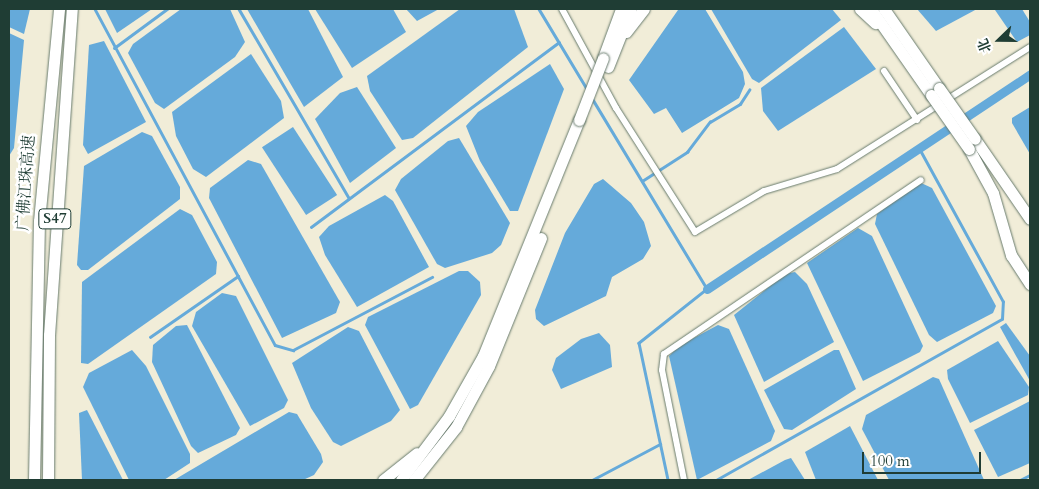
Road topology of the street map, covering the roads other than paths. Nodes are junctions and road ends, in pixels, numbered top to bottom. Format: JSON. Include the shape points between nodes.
{"nodes":[{"id":1,"x":562,"y":9,"type":"edge"},
{"id":2,"x":621,"y":9,"type":"edge"},
{"id":3,"x":631,"y":9,"type":"edge"},
{"id":4,"x":644,"y":9,"type":"edge"},
{"id":5,"x":860,"y":9,"type":"edge"},
{"id":6,"x":871,"y":9,"type":"edge"},
{"id":7,"x":58,"y":11,"type":"edge"},
{"id":8,"x":887,"y":12,"type":"edge"},
{"id":9,"x":71,"y":13,"type":"edge"},
{"id":10,"x":897,"y":44,"type":"junction"},
{"id":11,"x":1030,"y":46,"type":"edge"},
{"id":12,"x":616,"y":48,"type":"junction"},
{"id":13,"x":605,"y":63,"type":"junction"},
{"id":14,"x":884,"y":72,"type":"dead end"},
{"id":15,"x":935,"y":91,"type":"junction"},
{"id":16,"x":916,"y":120,"type":"junction"},
{"id":17,"x":582,"y":122,"type":"junction"},
{"id":18,"x":972,"y":144,"type":"junction"},
{"id":19,"x":921,"y":180,"type":"dead end"},
{"id":20,"x":1030,"y":219,"type":"edge"},
{"id":21,"x":1030,"y":284,"type":"edge"},
{"id":22,"x":450,"y":416,"type":"junction"},
{"id":23,"x":47,"y":422,"type":"junction"},
{"id":24,"x":34,"y":480,"type":"edge"},
{"id":25,"x":48,"y":480,"type":"edge"},
{"id":26,"x":54,"y":480,"type":"edge"},
{"id":27,"x":383,"y":480,"type":"edge"},
{"id":28,"x":401,"y":480,"type":"edge"},
{"id":29,"x":414,"y":480,"type":"edge"},
{"id":30,"x":684,"y":480,"type":"edge"}],
"edges":[{"from":1,"to":16,"type":"street","via":[[616,108],[695,232],[764,191],[837,169]]},
{"from":2,"to":13,"type":"highway"},
{"from":3,"to":12,"type":"highway"},
{"from":4,"to":12,"type":"highway"},
{"from":5,"to":10,"type":"highway"},
{"from":6,"to":10,"type":"highway"},
{"from":7,"to":24,"type":"highway","name":"广佛江珠高速","number":"S47","via":[[39,221]]},
{"from":8,"to":15,"type":"highway"},
{"from":9,"to":23,"type":"highway","name":"广佛江珠高速","number":"S47","via":[[56,204]]},
{"from":10,"to":15,"type":"highway"},
{"from":11,"to":16,"type":"street"},
{"from":12,"to":13,"type":"highway"},
{"from":13,"to":17,"type":"highway","bridge":true},
{"from":14,"to":16,"type":"street"},
{"from":15,"to":18,"type":"highway","bridge":true},
{"from":17,"to":22,"type":"highway","via":[[506,305]]},
{"from":17,"to":29,"type":"highway","via":[[489,366],[456,427]]},
{"from":18,"to":20,"type":"highway"},
{"from":18,"to":21,"type":"highway","via":[[993,193],[1011,255]]},
{"from":19,"to":30,"type":"street","via":[[664,354],[662,370]]},
{"from":22,"to":27,"type":"highway","via":[[413,458]]},
{"from":22,"to":28,"type":"highway"},
{"from":23,"to":25,"type":"highway","name":"广佛江珠高速","number":"S47"},
{"from":23,"to":26,"type":"highway"}]}
